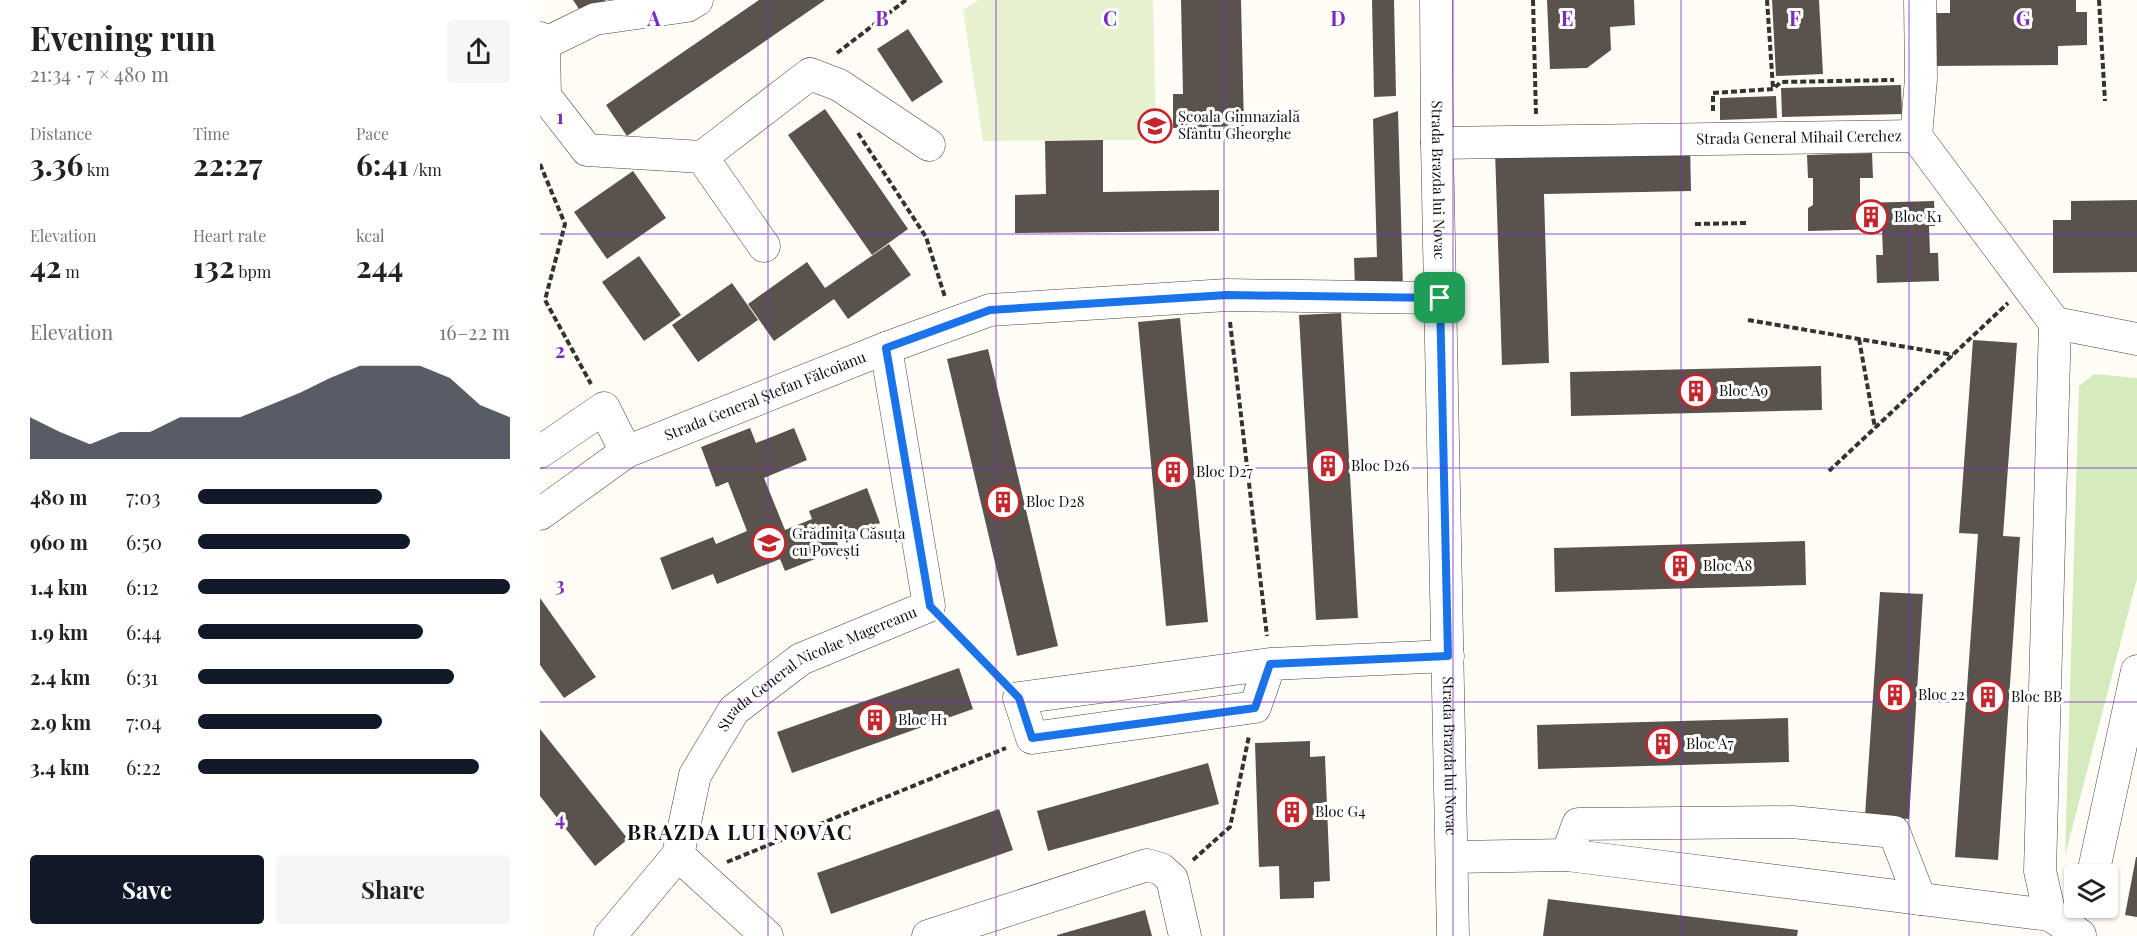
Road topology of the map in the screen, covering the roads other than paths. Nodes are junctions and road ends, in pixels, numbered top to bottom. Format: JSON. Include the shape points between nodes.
{"nodes":[{"id":1,"x":1436,"y":0,"type":"edge"},
{"id":2,"x":1920,"y":0,"type":"edge"},
{"id":3,"x":689,"y":2,"type":"edge"},
{"id":4,"x":542,"y":41,"type":"edge"},
{"id":5,"x":1916,"y":136,"type":"junction"},
{"id":6,"x":1437,"y":143,"type":"junction"},
{"id":7,"x":929,"y":145,"type":"dead end"},
{"id":8,"x":702,"y":158,"type":"junction"},
{"id":9,"x":764,"y":246,"type":"dead end"},
{"id":10,"x":1440,"y":298,"type":"junction"},
{"id":11,"x":2055,"y":323,"type":"junction"},
{"id":12,"x":2137,"y":339,"type":"edge"},
{"id":13,"x":886,"y":348,"type":"junction"},
{"id":14,"x":540,"y":452,"type":"edge"},
{"id":15,"x":626,"y":452,"type":"junction"},
{"id":16,"x":540,"y":514,"type":"edge"},
{"id":17,"x":1448,"y":656,"type":"junction"},
{"id":18,"x":1270,"y":664,"type":"junction"},
{"id":19,"x":2137,"y":671,"type":"edge"},
{"id":20,"x":2133,"y":710,"type":"edge"},
{"id":21,"x":1567,"y":855,"type":"junction"},
{"id":22,"x":1452,"y":857,"type":"junction"},
{"id":23,"x":688,"y":864,"type":"junction"},
{"id":24,"x":2095,"y":864,"type":"edge"},
{"id":25,"x":1920,"y":899,"type":"junction"},
{"id":26,"x":2050,"y":915,"type":"junction"},
{"id":27,"x":2084,"y":918,"type":"edge"},
{"id":28,"x":610,"y":936,"type":"edge"},
{"id":29,"x":767,"y":936,"type":"edge"},
{"id":30,"x":928,"y":936,"type":"edge"},
{"id":31,"x":1185,"y":936,"type":"edge"},
{"id":32,"x":1453,"y":936,"type":"edge"},
{"id":33,"x":2080,"y":936,"type":"edge"}],
"edges":[{"from":1,"to":6,"type":"street","name":"Strada Brazda lui Novac"},
{"from":2,"to":5,"type":"street","via":[[1921,79]]},
{"from":3,"to":4,"type":"street","via":[[595,20]]},
{"from":4,"to":8,"type":"street","via":[[545,96],[587,150]]},
{"from":5,"to":6,"type":"street","name":"Strada General Mihail Cerchez"},
{"from":5,"to":11,"type":"street","name":"Strada General Mihail Cerchez"},
{"from":6,"to":10,"type":"street","name":"Strada Brazda lui Novac"},
{"from":7,"to":8,"type":"street","via":[[839,85],[810,74]]},
{"from":8,"to":9,"type":"street"},
{"from":10,"to":13,"type":"street","name":"Strada General Ștefan Fălcoianu","via":[[1227,295],[990,310]]},
{"from":10,"to":17,"type":"street","name":"Strada Brazda lui Novac"},
{"from":11,"to":12,"type":"street"},
{"from":11,"to":26,"type":"street","via":[[2040,871]]},
{"from":13,"to":15,"type":"street","name":"Strada General Ștefan Fălcoianu"},
{"from":13,"to":23,"type":"street","name":"Strada General Nicolae Magereanu","via":[[930,606],[801,659],[734,710],[695,775]]},
{"from":14,"to":15,"type":"street","via":[[604,408]]},
{"from":15,"to":16,"type":"street","name":"Strada General Ștefan Fălcoianu"},
{"from":17,"to":18,"type":"street"},
{"from":17,"to":22,"type":"street","name":"Strada Brazda lui Novac"},
{"from":18,"to":18,"type":"street","via":[[1019,698],[1032,738],[1255,708]]},
{"from":19,"to":20,"type":"street"},
{"from":20,"to":24,"type":"street"},
{"from":21,"to":22,"type":"street"},
{"from":21,"to":25,"type":"street"},
{"from":21,"to":25,"type":"street","via":[[1578,824],[1792,822],[1894,832]]},
{"from":22,"to":32,"type":"street","name":"Strada Brazda lui Novac"},
{"from":23,"to":28,"type":"street","name":"Strada General Nicolae Magereanu"},
{"from":23,"to":29,"type":"street"},
{"from":25,"to":26,"type":"street"},
{"from":26,"to":33,"type":"street"},
{"from":27,"to":33,"type":"street"},
{"from":30,"to":31,"type":"street","via":[[1147,865],[1161,868],[1172,879]]}]}
